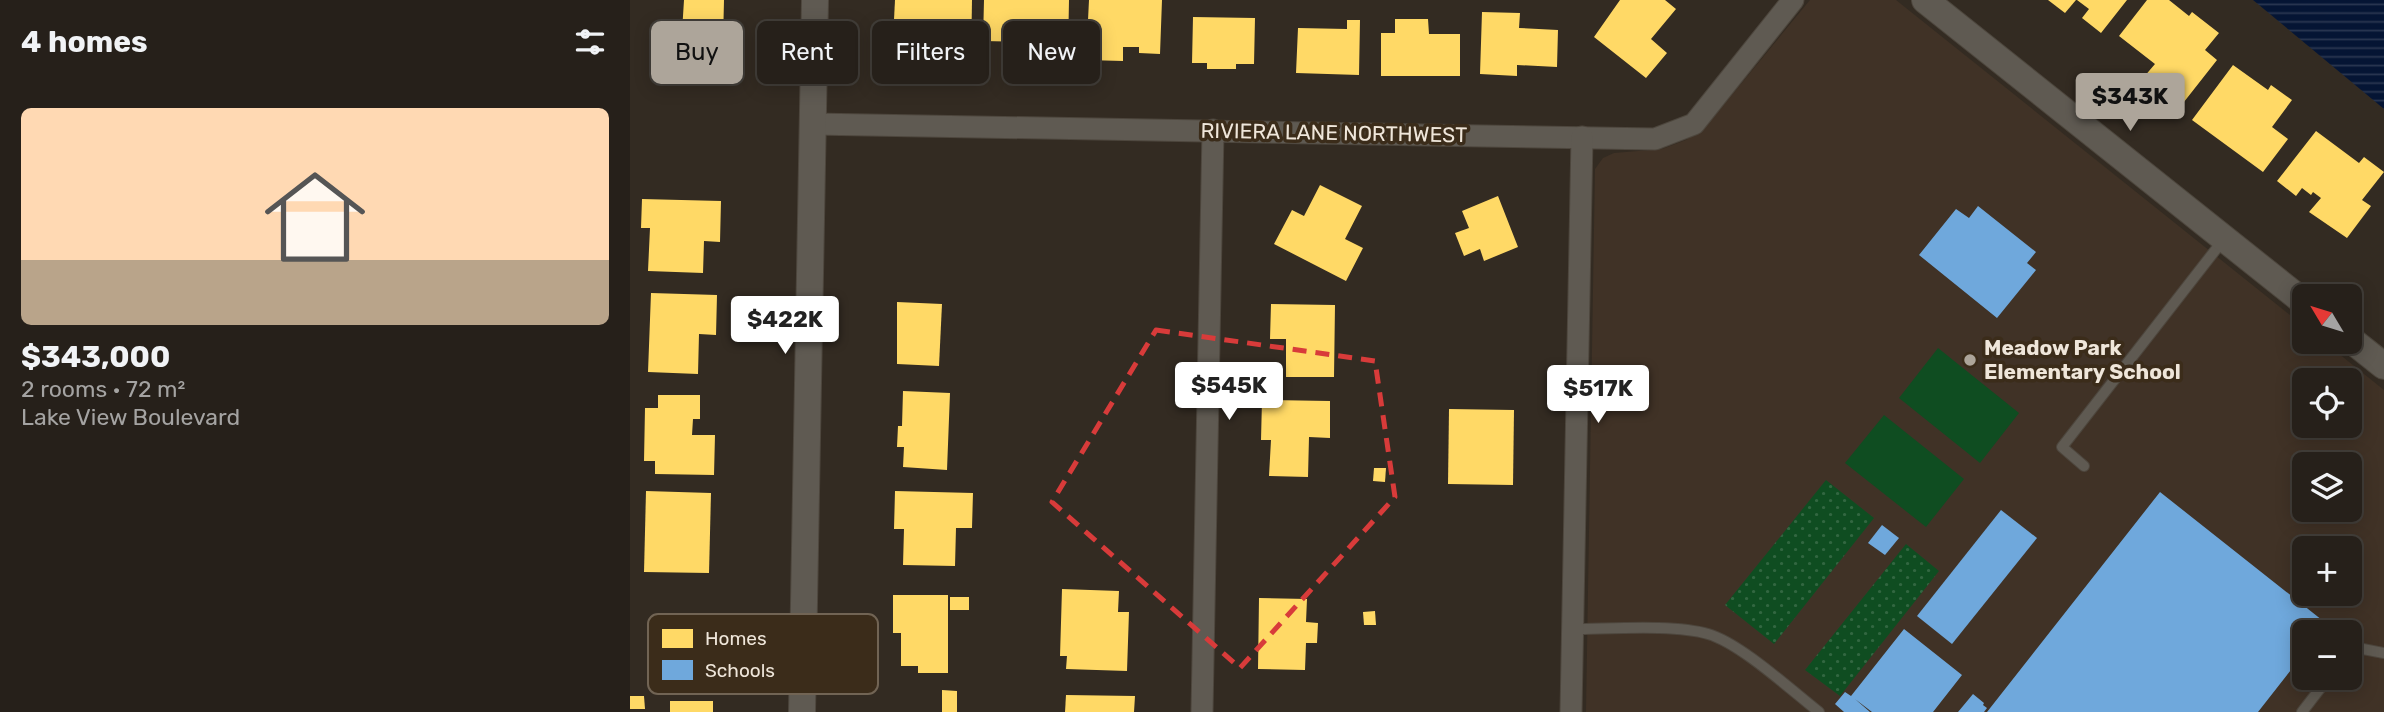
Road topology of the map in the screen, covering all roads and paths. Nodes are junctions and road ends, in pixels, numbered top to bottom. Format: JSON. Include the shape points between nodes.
{"nodes":[{"id":1,"x":815,"y":0,"type":"edge"},
{"id":2,"x":1793,"y":0,"type":"edge"},
{"id":3,"x":1925,"y":0,"type":"edge"},
{"id":4,"x":813,"y":124,"type":"junction"},
{"id":5,"x":1213,"y":130,"type":"junction"},
{"id":6,"x":1582,"y":137,"type":"junction"},
{"id":7,"x":2224,"y":239,"type":"junction"},
{"id":8,"x":2292,"y":293,"type":"edge"},
{"id":9,"x":2362,"y":349,"type":"edge"},
{"id":10,"x":2384,"y":366,"type":"edge"},
{"id":11,"x":2084,"y":466,"type":"dead end"},
{"id":12,"x":804,"y":614,"type":"edge"},
{"id":13,"x":1573,"y":629,"type":"junction"},
{"id":14,"x":2362,"y":649,"type":"edge"},
{"id":15,"x":2384,"y":653,"type":"edge"},
{"id":16,"x":2319,"y":690,"type":"edge"},
{"id":17,"x":802,"y":694,"type":"edge"},
{"id":18,"x":802,"y":712,"type":"edge"},
{"id":19,"x":1202,"y":712,"type":"edge"},
{"id":20,"x":1571,"y":712,"type":"edge"},
{"id":21,"x":1819,"y":712,"type":"edge"},
{"id":22,"x":2302,"y":712,"type":"edge"}],
"edges":[{"from":1,"to":4,"type":"street"},
{"from":2,"to":6,"type":"street","name":"RIVIERA LANE NORTHWEST","via":[[1694,124],[1655,139]]},
{"from":3,"to":7,"type":"street"},
{"from":4,"to":5,"type":"street","name":"RIVIERA LANE NORTHWEST"},
{"from":4,"to":12,"type":"street"},
{"from":5,"to":6,"type":"street","name":"RIVIERA LANE NORTHWEST"},
{"from":5,"to":19,"type":"street"},
{"from":6,"to":13,"type":"street"},
{"from":7,"to":8,"type":"street"},
{"from":7,"to":11,"type":"lane","via":[[2062,447]]},
{"from":9,"to":10,"type":"street"},
{"from":13,"to":20,"type":"street"},
{"from":13,"to":21,"type":"lane","via":[[1707,633],[1727,642]]},
{"from":14,"to":15,"type":"lane"},
{"from":16,"to":22,"type":"lane"},
{"from":17,"to":18,"type":"street"}]}
